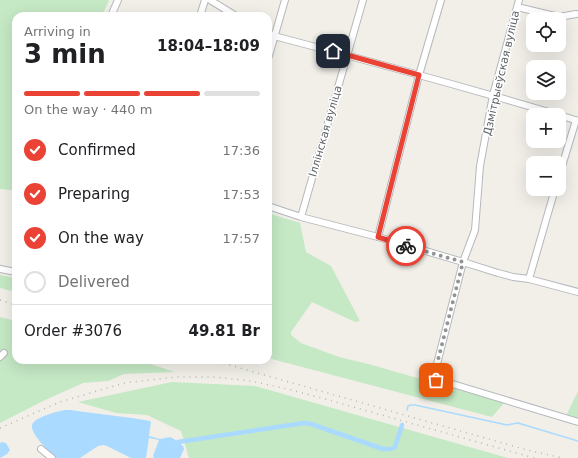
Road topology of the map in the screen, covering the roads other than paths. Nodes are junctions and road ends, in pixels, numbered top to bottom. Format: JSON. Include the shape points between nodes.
{"nodes":[{"id":1,"x":118,"y":0,"type":"edge"},
{"id":2,"x":205,"y":0,"type":"edge"},
{"id":3,"x":210,"y":0,"type":"edge"},
{"id":4,"x":285,"y":0,"type":"edge"},
{"id":5,"x":363,"y":0,"type":"edge"},
{"id":6,"x":441,"y":0,"type":"edge"},
{"id":7,"x":518,"y":3,"type":"edge"},
{"id":8,"x":113,"y":12,"type":"edge"},
{"id":9,"x":201,"y":12,"type":"edge"},
{"id":10,"x":230,"y":12,"type":"edge"},
{"id":11,"x":576,"y":14,"type":"dead end"},
{"id":12,"x":274,"y":36,"type":"junction"},
{"id":13,"x":272,"y":44,"type":"edge"},
{"id":14,"x":348,"y":55,"type":"junction"},
{"id":15,"x":419,"y":75,"type":"junction"},
{"id":16,"x":493,"y":95,"type":"junction"},
{"id":17,"x":536,"y":108,"type":"edge"},
{"id":18,"x":566,"y":117,"type":"edge"},
{"id":19,"x":577,"y":120,"type":"edge"},
{"id":20,"x":565,"y":156,"type":"edge"},
{"id":21,"x":553,"y":196,"type":"edge"},
{"id":22,"x":272,"y":207,"type":"edge"},
{"id":23,"x":301,"y":217,"type":"junction"},
{"id":24,"x":378,"y":237,"type":"junction"},
{"id":25,"x":463,"y":262,"type":"junction"},
{"id":26,"x":0,"y":269,"type":"edge"},
{"id":27,"x":12,"y":271,"type":"edge"},
{"id":28,"x":528,"y":279,"type":"junction"},
{"id":29,"x":578,"y":292,"type":"edge"},
{"id":30,"x":578,"y":422,"type":"edge"},
{"id":31,"x":41,"y":449,"type":"dead end"},
{"id":32,"x":52,"y":458,"type":"edge"}],
"edges":[{"from":1,"to":8,"type":"street"},
{"from":2,"to":9,"type":"street"},
{"from":3,"to":10,"type":"street"},
{"from":4,"to":12,"type":"street"},
{"from":5,"to":14,"type":"street","name":"Іллінская вуліца"},
{"from":6,"to":15,"type":"street"},
{"from":7,"to":11,"type":"street","via":[[559,17]]},
{"from":7,"to":16,"type":"street","name":"Дзмітрыеўская вуліца"},
{"from":12,"to":13,"type":"street"},
{"from":12,"to":14,"type":"street"},
{"from":14,"to":15,"type":"street"},
{"from":14,"to":23,"type":"street","name":"Іллінская вуліца"},
{"from":15,"to":16,"type":"street"},
{"from":15,"to":24,"type":"street"},
{"from":16,"to":17,"type":"street"},
{"from":16,"to":25,"type":"street","name":"Дзмітрыеўская вуліца","via":[[480,166],[475,230]]},
{"from":18,"to":19,"type":"street"},
{"from":19,"to":20,"type":"street"},
{"from":21,"to":28,"type":"street"},
{"from":22,"to":23,"type":"street"},
{"from":23,"to":24,"type":"street"},
{"from":24,"to":25,"type":"street"},
{"from":25,"to":28,"type":"street"},
{"from":25,"to":30,"type":"street","name":"Дзмітрыеўская вуліца","via":[[437,364],[436,380]]},
{"from":26,"to":27,"type":"street"},
{"from":28,"to":29,"type":"street"},
{"from":31,"to":32,"type":"street"}]}
